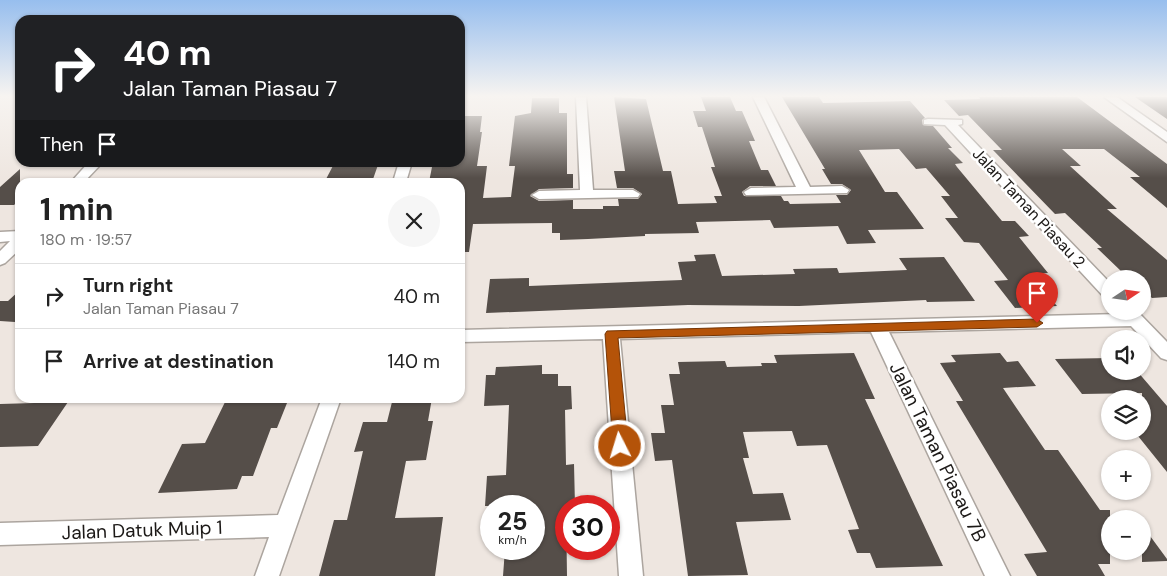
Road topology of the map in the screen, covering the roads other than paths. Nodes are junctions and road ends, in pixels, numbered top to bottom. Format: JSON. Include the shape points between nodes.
{"nodes":[{"id":1,"x":583,"y":124,"type":"edge"},
{"id":2,"x":771,"y":124,"type":"edge"},
{"id":3,"x":956,"y":124,"type":"edge"},
{"id":4,"x":1147,"y":124,"type":"edge"},
{"id":5,"x":1167,"y":138,"type":"edge"},
{"id":6,"x":92,"y":167,"type":"edge"},
{"id":7,"x":81,"y":178,"type":"edge"},
{"id":8,"x":842,"y":190,"type":"dead end"},
{"id":9,"x":805,"y":191,"type":"junction"},
{"id":10,"x":751,"y":192,"type":"dead end"},
{"id":11,"x":634,"y":194,"type":"dead end"},
{"id":12,"x":539,"y":195,"type":"dead end"},
{"id":13,"x":587,"y":195,"type":"junction"},
{"id":14,"x":0,"y":237,"type":"edge"},
{"id":15,"x":15,"y":238,"type":"edge"},
{"id":16,"x":15,"y":244,"type":"edge"},
{"id":17,"x":0,"y":260,"type":"edge"},
{"id":18,"x":1101,"y":283,"type":"edge"},
{"id":19,"x":1101,"y":317,"type":"edge"},
{"id":20,"x":1136,"y":320,"type":"edge"},
{"id":21,"x":878,"y":328,"type":"junction"},
{"id":22,"x":611,"y":334,"type":"junction"},
{"id":23,"x":465,"y":336,"type":"edge"},
{"id":24,"x":1167,"y":353,"type":"edge"},
{"id":25,"x":329,"y":403,"type":"edge"},
{"id":26,"x":283,"y":526,"type":"junction"},
{"id":27,"x":0,"y":534,"type":"edge"},
{"id":28,"x":267,"y":576,"type":"edge"},
{"id":29,"x":631,"y":576,"type":"edge"},
{"id":30,"x":998,"y":576,"type":"edge"}],
"edges":[{"from":1,"to":13,"type":"street"},
{"from":2,"to":9,"type":"street"},
{"from":3,"to":18,"type":"street","name":"Jalan Taman Piasau 2"},
{"from":4,"to":5,"type":"street"},
{"from":6,"to":7,"type":"street"},
{"from":8,"to":9,"type":"street"},
{"from":9,"to":10,"type":"street"},
{"from":11,"to":13,"type":"street"},
{"from":12,"to":13,"type":"street"},
{"from":14,"to":15,"type":"street"},
{"from":16,"to":17,"type":"street"},
{"from":19,"to":21,"type":"street"},
{"from":20,"to":24,"type":"street"},
{"from":21,"to":22,"type":"street"},
{"from":21,"to":30,"type":"street","name":"Jalan Taman Piasau 7B"},
{"from":22,"to":23,"type":"street"},
{"from":22,"to":29,"type":"street"},
{"from":25,"to":26,"type":"street"},
{"from":26,"to":27,"type":"street","name":"Jalan Datuk Muip 1"},
{"from":26,"to":28,"type":"street"}]}
